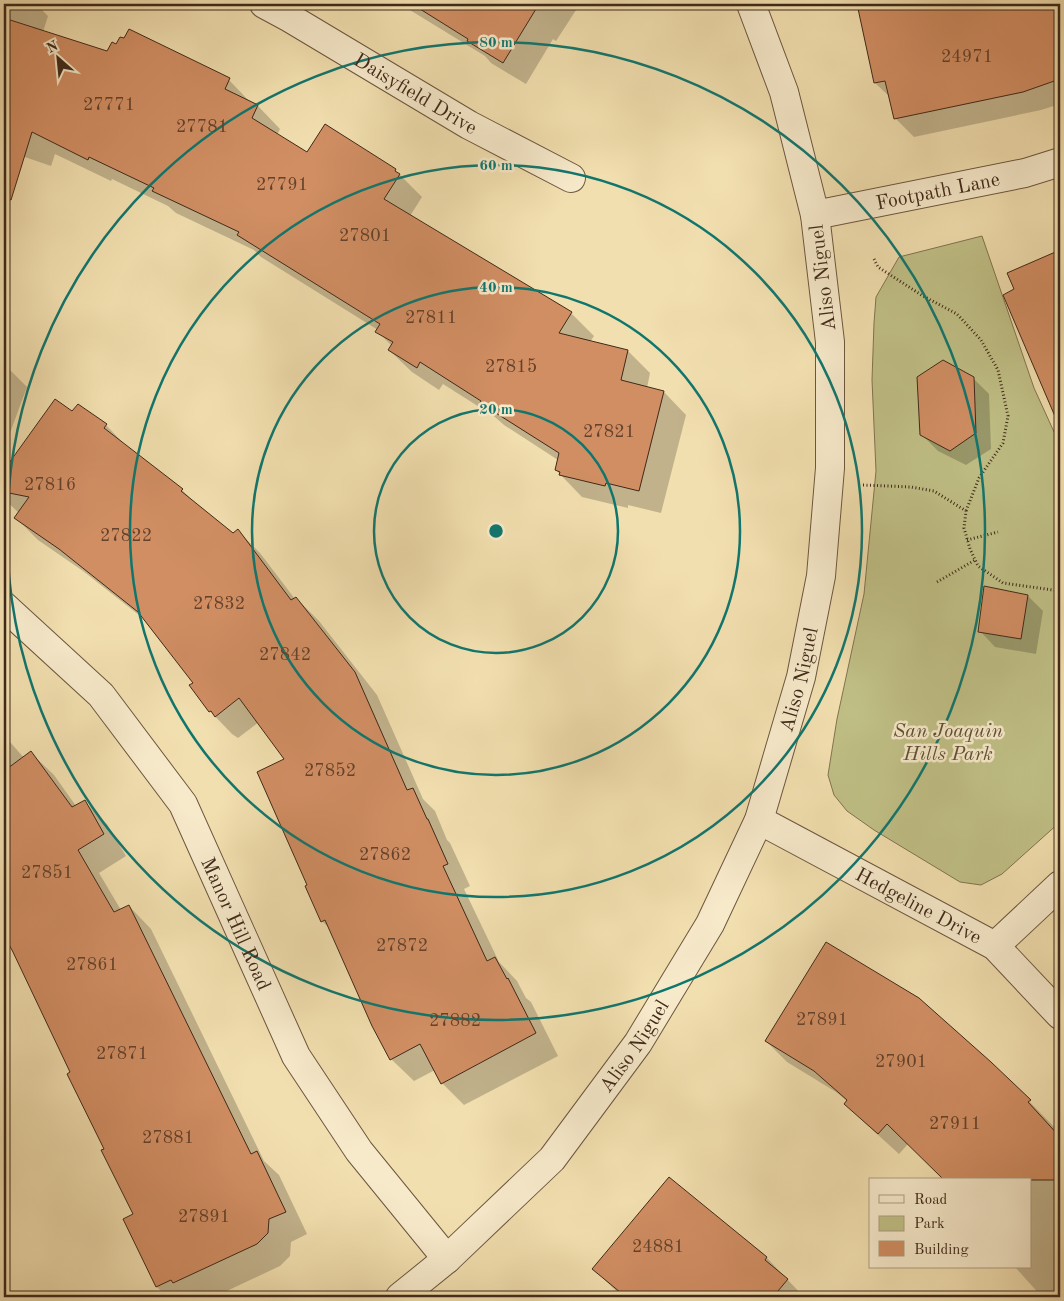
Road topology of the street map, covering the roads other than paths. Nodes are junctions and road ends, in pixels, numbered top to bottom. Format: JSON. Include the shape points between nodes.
{"nodes":[{"id":1,"x":264,"y":4,"type":"edge"},
{"id":2,"x":751,"y":4,"type":"edge"},
{"id":3,"x":1060,"y":162,"type":"edge"},
{"id":4,"x":572,"y":178,"type":"dead end"},
{"id":5,"x":814,"y":215,"type":"junction"},
{"id":6,"x":4,"y":606,"type":"edge"},
{"id":7,"x":759,"y":820,"type":"junction"},
{"id":8,"x":1060,"y":885,"type":"edge"},
{"id":9,"x":995,"y":946,"type":"junction"},
{"id":10,"x":1060,"y":1015,"type":"edge"},
{"id":11,"x":447,"y":1259,"type":"junction"},
{"id":12,"x":400,"y":1297,"type":"edge"}],
"edges":[{"from":1,"to":4,"type":"street","name":"Daisyfield Drive","via":[[469,125]]},
{"from":2,"to":5,"type":"street","name":"Aliso Niguel","via":[[784,92]]},
{"from":3,"to":5,"type":"street","name":"Footpath Lane","via":[[1025,173]]},
{"from":5,"to":7,"type":"street","name":"Aliso Niguel","via":[[830,342],[828,484],[821,576],[801,677]]},
{"from":6,"to":11,"type":"street","name":"Manor Hill Road","via":[[101,695],[183,804],[296,1056],[359,1152]]},
{"from":7,"to":9,"type":"street","name":"Hedgeline Drive"},
{"from":7,"to":11,"type":"street","name":"Aliso Niguel","via":[[710,924],[638,1044],[552,1159]]},
{"from":8,"to":9,"type":"street"},
{"from":9,"to":10,"type":"street","name":"Hedgeline Drive"},
{"from":11,"to":12,"type":"street","name":"Aliso Niguel"}]}
